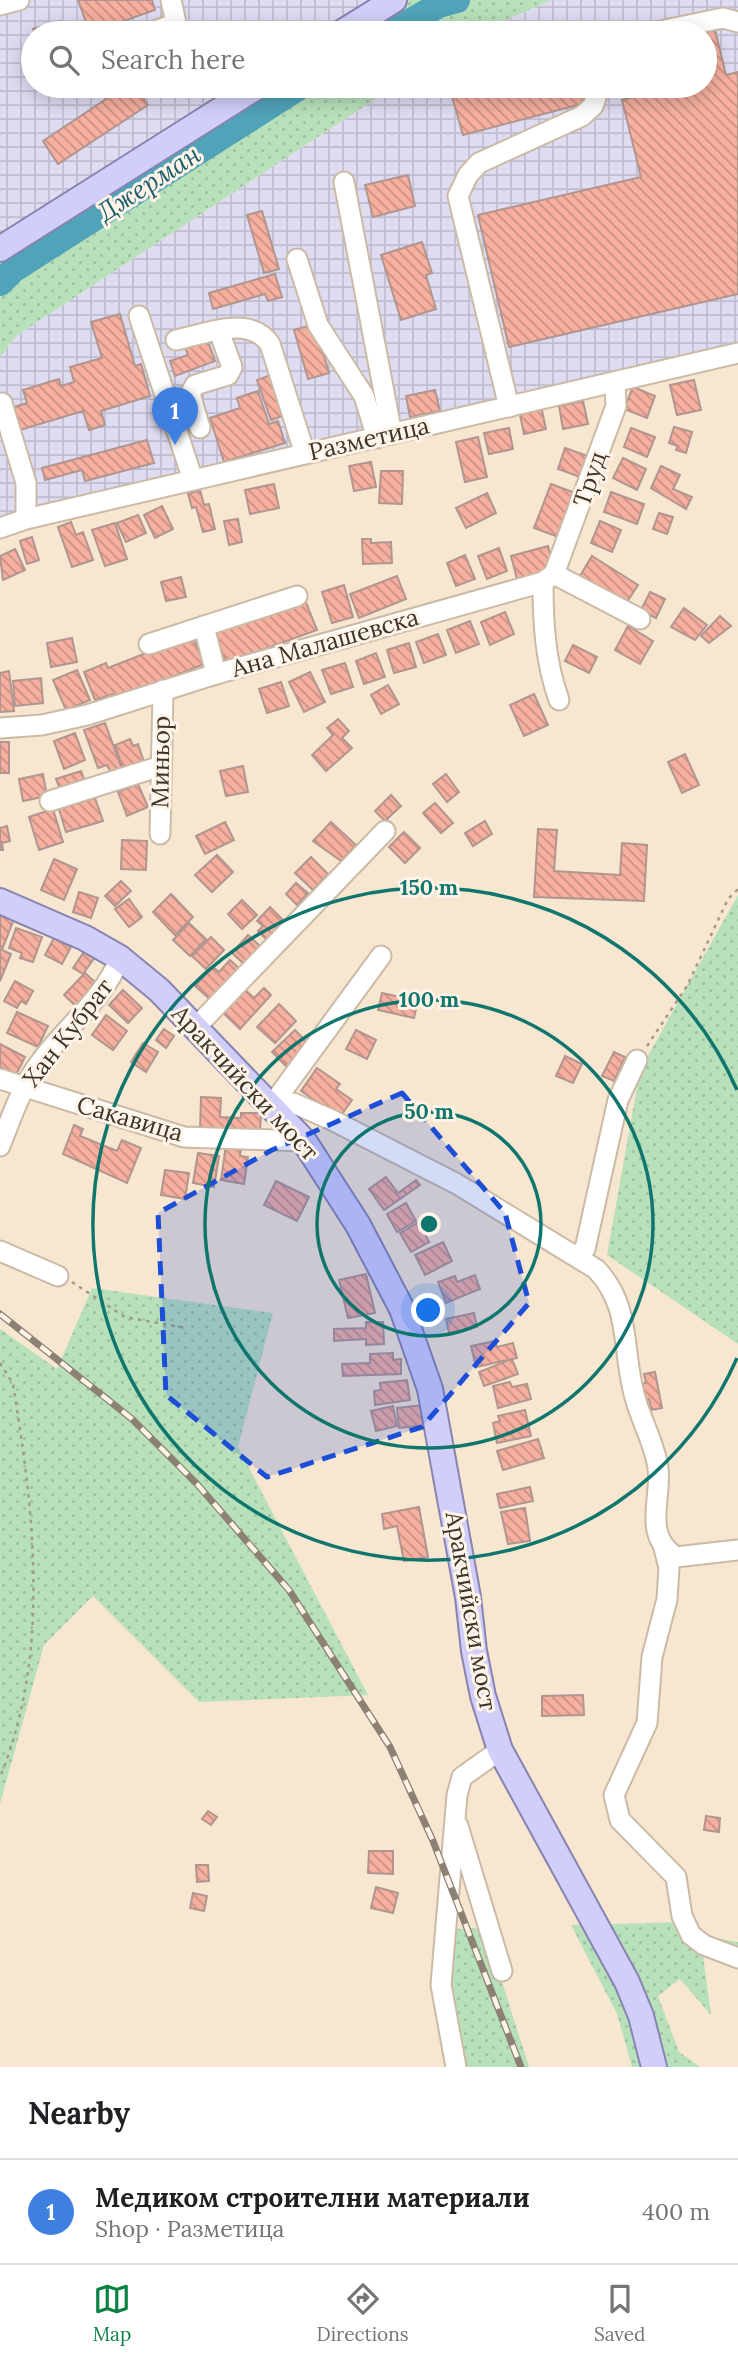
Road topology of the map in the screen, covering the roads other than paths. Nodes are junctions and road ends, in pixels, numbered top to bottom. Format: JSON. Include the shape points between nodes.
{"nodes":[{"id":1,"x":19,"y":0,"type":"edge"},
{"id":2,"x":171,"y":0,"type":"edge"},
{"id":3,"x":394,"y":0,"type":"edge"},
{"id":4,"x":0,"y":5,"type":"edge"},
{"id":5,"x":176,"y":21,"type":"edge"},
{"id":6,"x":360,"y":21,"type":"edge"},
{"id":7,"x":708,"y":21,"type":"edge"},
{"id":8,"x":738,"y":22,"type":"edge"},
{"id":9,"x":239,"y":98,"type":"edge"},
{"id":10,"x":596,"y":98,"type":"edge"},
{"id":11,"x":344,"y":182,"type":"dead end"},
{"id":12,"x":0,"y":249,"type":"edge"},
{"id":13,"x":298,"y":259,"type":"dead end"},
{"id":14,"x":138,"y":316,"type":"dead end"},
{"id":15,"x":219,"y":331,"type":"junction"},
{"id":16,"x":176,"y":340,"type":"dead end"},
{"id":17,"x":738,"y":353,"type":"edge"},
{"id":18,"x":615,"y":382,"type":"junction"},
{"id":19,"x":2,"y":403,"type":"dead end"},
{"id":20,"x":509,"y":407,"type":"junction"},
{"id":21,"x":200,"y":428,"type":"dead end"},
{"id":22,"x":384,"y":436,"type":"junction"},
{"id":23,"x":305,"y":454,"type":"junction"},
{"id":24,"x":193,"y":480,"type":"junction"},
{"id":25,"x":26,"y":519,"type":"junction"},
{"id":26,"x":0,"y":528,"type":"edge"},
{"id":27,"x":549,"y":578,"type":"junction"},
{"id":28,"x":297,"y":596,"type":"dead end"},
{"id":29,"x":640,"y":618,"type":"dead end"},
{"id":30,"x":204,"y":626,"type":"junction"},
{"id":31,"x":149,"y":644,"type":"dead end"},
{"id":32,"x":216,"y":674,"type":"junction"},
{"id":33,"x":163,"y":690,"type":"junction"},
{"id":34,"x":559,"y":700,"type":"dead end"},
{"id":35,"x":0,"y":729,"type":"edge"},
{"id":36,"x":161,"y":766,"type":"junction"},
{"id":37,"x":50,"y":802,"type":"dead end"},
{"id":38,"x":385,"y":831,"type":"dead end"},
{"id":39,"x":160,"y":834,"type":"dead end"},
{"id":40,"x":0,"y":901,"type":"edge"},
{"id":41,"x":381,"y":956,"type":"dead end"},
{"id":42,"x":120,"y":958,"type":"junction"},
{"id":43,"x":196,"y":1027,"type":"junction"},
{"id":44,"x":637,"y":1060,"type":"road end"},
{"id":45,"x":0,"y":1079,"type":"edge"},
{"id":46,"x":24,"y":1087,"type":"junction"},
{"id":47,"x":272,"y":1105,"type":"junction"},
{"id":48,"x":304,"y":1141,"type":"junction"},
{"id":49,"x":0,"y":1146,"type":"edge"},
{"id":50,"x":1,"y":1253,"type":"edge"},
{"id":51,"x":576,"y":1256,"type":"junction"},
{"id":52,"x":58,"y":1276,"type":"road end"},
{"id":53,"x":664,"y":1548,"type":"junction"},
{"id":54,"x":738,"y":1550,"type":"edge"},
{"id":55,"x":500,"y":1750,"type":"junction"},
{"id":56,"x":455,"y":1815,"type":"junction"},
{"id":57,"x":738,"y":1958,"type":"edge"},
{"id":58,"x":502,"y":1971,"type":"dead end"},
{"id":59,"x":456,"y":2067,"type":"edge"},
{"id":60,"x":654,"y":2067,"type":"edge"}],
"edges":[{"from":1,"to":4,"type":"street"},
{"from":2,"to":5,"type":"street"},
{"from":3,"to":6,"type":"main road"},
{"from":7,"to":8,"type":"street"},
{"from":9,"to":12,"type":"main road"},
{"from":10,"to":20,"type":"street","via":[[582,117],[479,163],[458,195]]},
{"from":11,"to":22,"type":"street"},
{"from":13,"to":22,"type":"street","via":[[318,325]]},
{"from":14,"to":24,"type":"street"},
{"from":15,"to":16,"type":"street"},
{"from":15,"to":21,"type":"street","via":[[232,368],[228,375],[192,389]]},
{"from":15,"to":23,"type":"street","via":[[242,326],[264,335]]},
{"from":17,"to":18,"type":"street","name":"Разметица"},
{"from":18,"to":20,"type":"street","name":"Разметица"},
{"from":18,"to":27,"type":"street","name":"Труд","via":[[616,405]]},
{"from":19,"to":25,"type":"street","via":[[26,483]]},
{"from":20,"to":22,"type":"street","name":"Разметица"},
{"from":22,"to":23,"type":"street","name":"Разметица"},
{"from":23,"to":24,"type":"street","name":"Разметица"},
{"from":24,"to":25,"type":"street","name":"Разметица"},
{"from":25,"to":26,"type":"street","name":"Разметица"},
{"from":27,"to":29,"type":"street"},
{"from":27,"to":32,"type":"street","name":"Ана Малашевска"},
{"from":27,"to":34,"type":"street","name":"Труд","via":[[545,643]]},
{"from":28,"to":30,"type":"street"},
{"from":30,"to":31,"type":"street"},
{"from":30,"to":32,"type":"street"},
{"from":32,"to":33,"type":"street","name":"Ана Малашевска"},
{"from":33,"to":35,"type":"street","name":"Ана Малашевска","via":[[87,715]]},
{"from":33,"to":36,"type":"street","name":"Миньор"},
{"from":36,"to":37,"type":"street"},
{"from":36,"to":39,"type":"street","name":"Миньор"},
{"from":38,"to":43,"type":"street"},
{"from":40,"to":42,"type":"main road","name":"Аракчийски мост"},
{"from":41,"to":47,"type":"street"},
{"from":42,"to":43,"type":"main road","name":"Аракчийски мост"},
{"from":42,"to":46,"type":"street","name":"Хан Кубрат","via":[[111,981],[52,1046]]},
{"from":43,"to":47,"type":"main road","name":"Аракчийски мост"},
{"from":44,"to":51,"type":"street","via":[[618,1100],[585,1249]]},
{"from":45,"to":46,"type":"street","name":"Сакавица"},
{"from":46,"to":48,"type":"street","name":"Сакавица","via":[[184,1137]]},
{"from":46,"to":49,"type":"street","name":"Хан Кубрат"},
{"from":47,"to":48,"type":"main road","name":"Аракчийски мост"},
{"from":47,"to":51,"type":"street","via":[[293,1102],[332,1120],[457,1184]]},
{"from":48,"to":55,"type":"main road","name":"Аракчийски мост","via":[[386,1278],[430,1389],[479,1673]]},
{"from":50,"to":52,"type":"street"},
{"from":51,"to":53,"type":"street","via":[[611,1285],[619,1304],[635,1398],[658,1468],[657,1526]]},
{"from":53,"to":54,"type":"street","via":[[676,1557]]},
{"from":53,"to":57,"type":"street","via":[[669,1568],[667,1599],[652,1657],[647,1723],[614,1796],[615,1808],[620,1820],[676,1877],[682,1916],[691,1935]]},
{"from":55,"to":56,"type":"street","via":[[462,1777]]},
{"from":55,"to":60,"type":"main road","name":"Аракчийски мост","via":[[627,1982]]},
{"from":56,"to":58,"type":"street"},
{"from":56,"to":59,"type":"street","via":[[441,1985]]}]}
